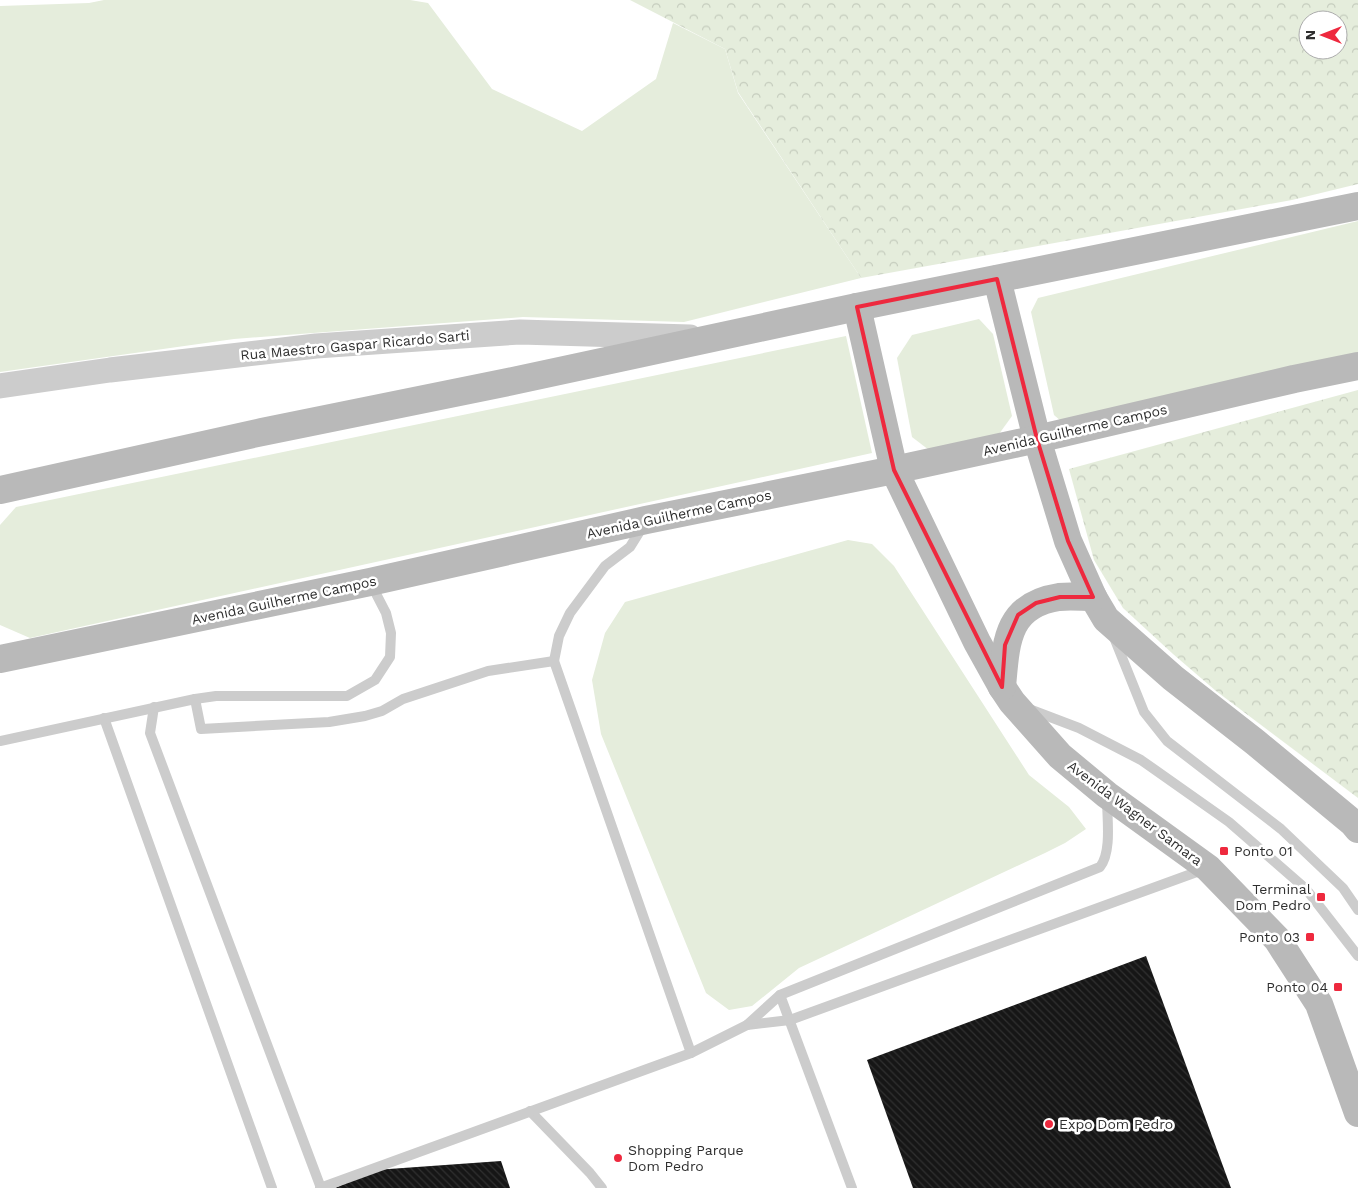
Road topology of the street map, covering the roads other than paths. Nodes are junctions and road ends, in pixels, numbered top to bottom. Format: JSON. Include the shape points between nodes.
{"nodes":[{"id":1,"x":1358,"y":206,"type":"edge"},
{"id":2,"x":997,"y":279,"type":"junction"},
{"id":3,"x":857,"y":307,"type":"junction"},
{"id":4,"x":712,"y":338,"type":"junction"},
{"id":5,"x":1358,"y":366,"type":"edge"},
{"id":6,"x":0,"y":386,"type":"edge"},
{"id":7,"x":1037,"y":439,"type":"junction"},
{"id":8,"x":894,"y":470,"type":"junction"},
{"id":9,"x":2,"y":491,"type":"edge"},
{"id":10,"x":646,"y":520,"type":"junction"},
{"id":11,"x":370,"y":582,"type":"junction"},
{"id":12,"x":1100,"y":608,"type":"junction"},
{"id":13,"x":7,"y":652,"type":"edge"},
{"id":14,"x":554,"y":661,"type":"junction"},
{"id":15,"x":1007,"y":695,"type":"junction"},
{"id":16,"x":195,"y":699,"type":"junction"},
{"id":17,"x":154,"y":707,"type":"junction"},
{"id":18,"x":104,"y":718,"type":"junction"},
{"id":19,"x":0,"y":741,"type":"edge"},
{"id":20,"x":1106,"y":795,"type":"junction"},
{"id":21,"x":1358,"y":829,"type":"edge"},
{"id":22,"x":1208,"y":868,"type":"junction"},
{"id":23,"x":1358,"y":910,"type":"edge"},
{"id":24,"x":1358,"y":956,"type":"edge"},
{"id":25,"x":780,"y":995,"type":"junction"},
{"id":26,"x":790,"y":1020,"type":"junction"},
{"id":27,"x":747,"y":1025,"type":"junction"},
{"id":28,"x":691,"y":1053,"type":"junction"},
{"id":29,"x":530,"y":1111,"type":"junction"},
{"id":30,"x":1358,"y":1113,"type":"edge"},
{"id":31,"x":272,"y":1188,"type":"edge"},
{"id":32,"x":320,"y":1188,"type":"edge"},
{"id":33,"x":602,"y":1188,"type":"edge"},
{"id":34,"x":852,"y":1188,"type":"edge"}],
"edges":[{"from":1,"to":2,"type":"main road"},
{"from":2,"to":3,"type":"main road"},
{"from":2,"to":7,"type":"main road"},
{"from":3,"to":4,"type":"main road"},
{"from":3,"to":8,"type":"main road","name":"Avenida Wagner Samara"},
{"from":4,"to":6,"type":"street","name":"Rua Maestro Gaspar Ricardo Sarti","via":[[510,333],[316,346]]},
{"from":4,"to":9,"type":"main road","via":[[262,432]]},
{"from":5,"to":7,"type":"main road","name":"Avenida Guilherme Campos"},
{"from":7,"to":8,"type":"main road","name":"Avenida Guilherme Campos"},
{"from":7,"to":12,"type":"main road","via":[[1068,542]]},
{"from":8,"to":10,"type":"main road","name":"Avenida Guilherme Campos"},
{"from":8,"to":15,"type":"main road","name":"Avenida Wagner Samara","via":[[977,642]]},
{"from":10,"to":11,"type":"main road","name":"Avenida Guilherme Campos"},
{"from":10,"to":14,"type":"lane","via":[[630,547],[605,566],[570,613],[559,636]]},
{"from":11,"to":13,"type":"main road","name":"Avenida Guilherme Campos"},
{"from":11,"to":16,"type":"lane","via":[[386,613],[391,633],[390,657],[375,680],[347,696],[216,696]]},
{"from":12,"to":15,"type":"main road","via":[[1060,597],[1036,603],[1018,615],[1005,645]]},
{"from":12,"to":21,"type":"main road","via":[[1173,678]]},
{"from":12,"to":23,"type":"lane","via":[[1144,712],[1167,741],[1281,829],[1344,888]]},
{"from":14,"to":16,"type":"lane","via":[[488,671],[403,699],[382,711],[329,722],[201,729]]},
{"from":14,"to":28,"type":"lane"},
{"from":15,"to":20,"type":"main road","name":"Avenida Wagner Samara","via":[[1060,756]]},
{"from":15,"to":24,"type":"lane","via":[[1141,760],[1229,822],[1306,889]]},
{"from":16,"to":17,"type":"lane"},
{"from":17,"to":18,"type":"lane"},
{"from":17,"to":32,"type":"lane","via":[[150,733]]},
{"from":18,"to":19,"type":"lane"},
{"from":18,"to":31,"type":"lane"},
{"from":20,"to":22,"type":"main road","name":"Avenida Wagner Samara"},
{"from":20,"to":25,"type":"lane","via":[[1107,849],[1100,867]]},
{"from":22,"to":26,"type":"lane"},
{"from":22,"to":30,"type":"main road","name":"Avenida Wagner Samara","via":[[1277,939],[1319,1004]]},
{"from":25,"to":26,"type":"lane"},
{"from":25,"to":27,"type":"lane"},
{"from":26,"to":27,"type":"lane"},
{"from":26,"to":34,"type":"lane"},
{"from":27,"to":28,"type":"lane"},
{"from":28,"to":29,"type":"lane"},
{"from":29,"to":32,"type":"lane"},
{"from":29,"to":33,"type":"lane"}]}
